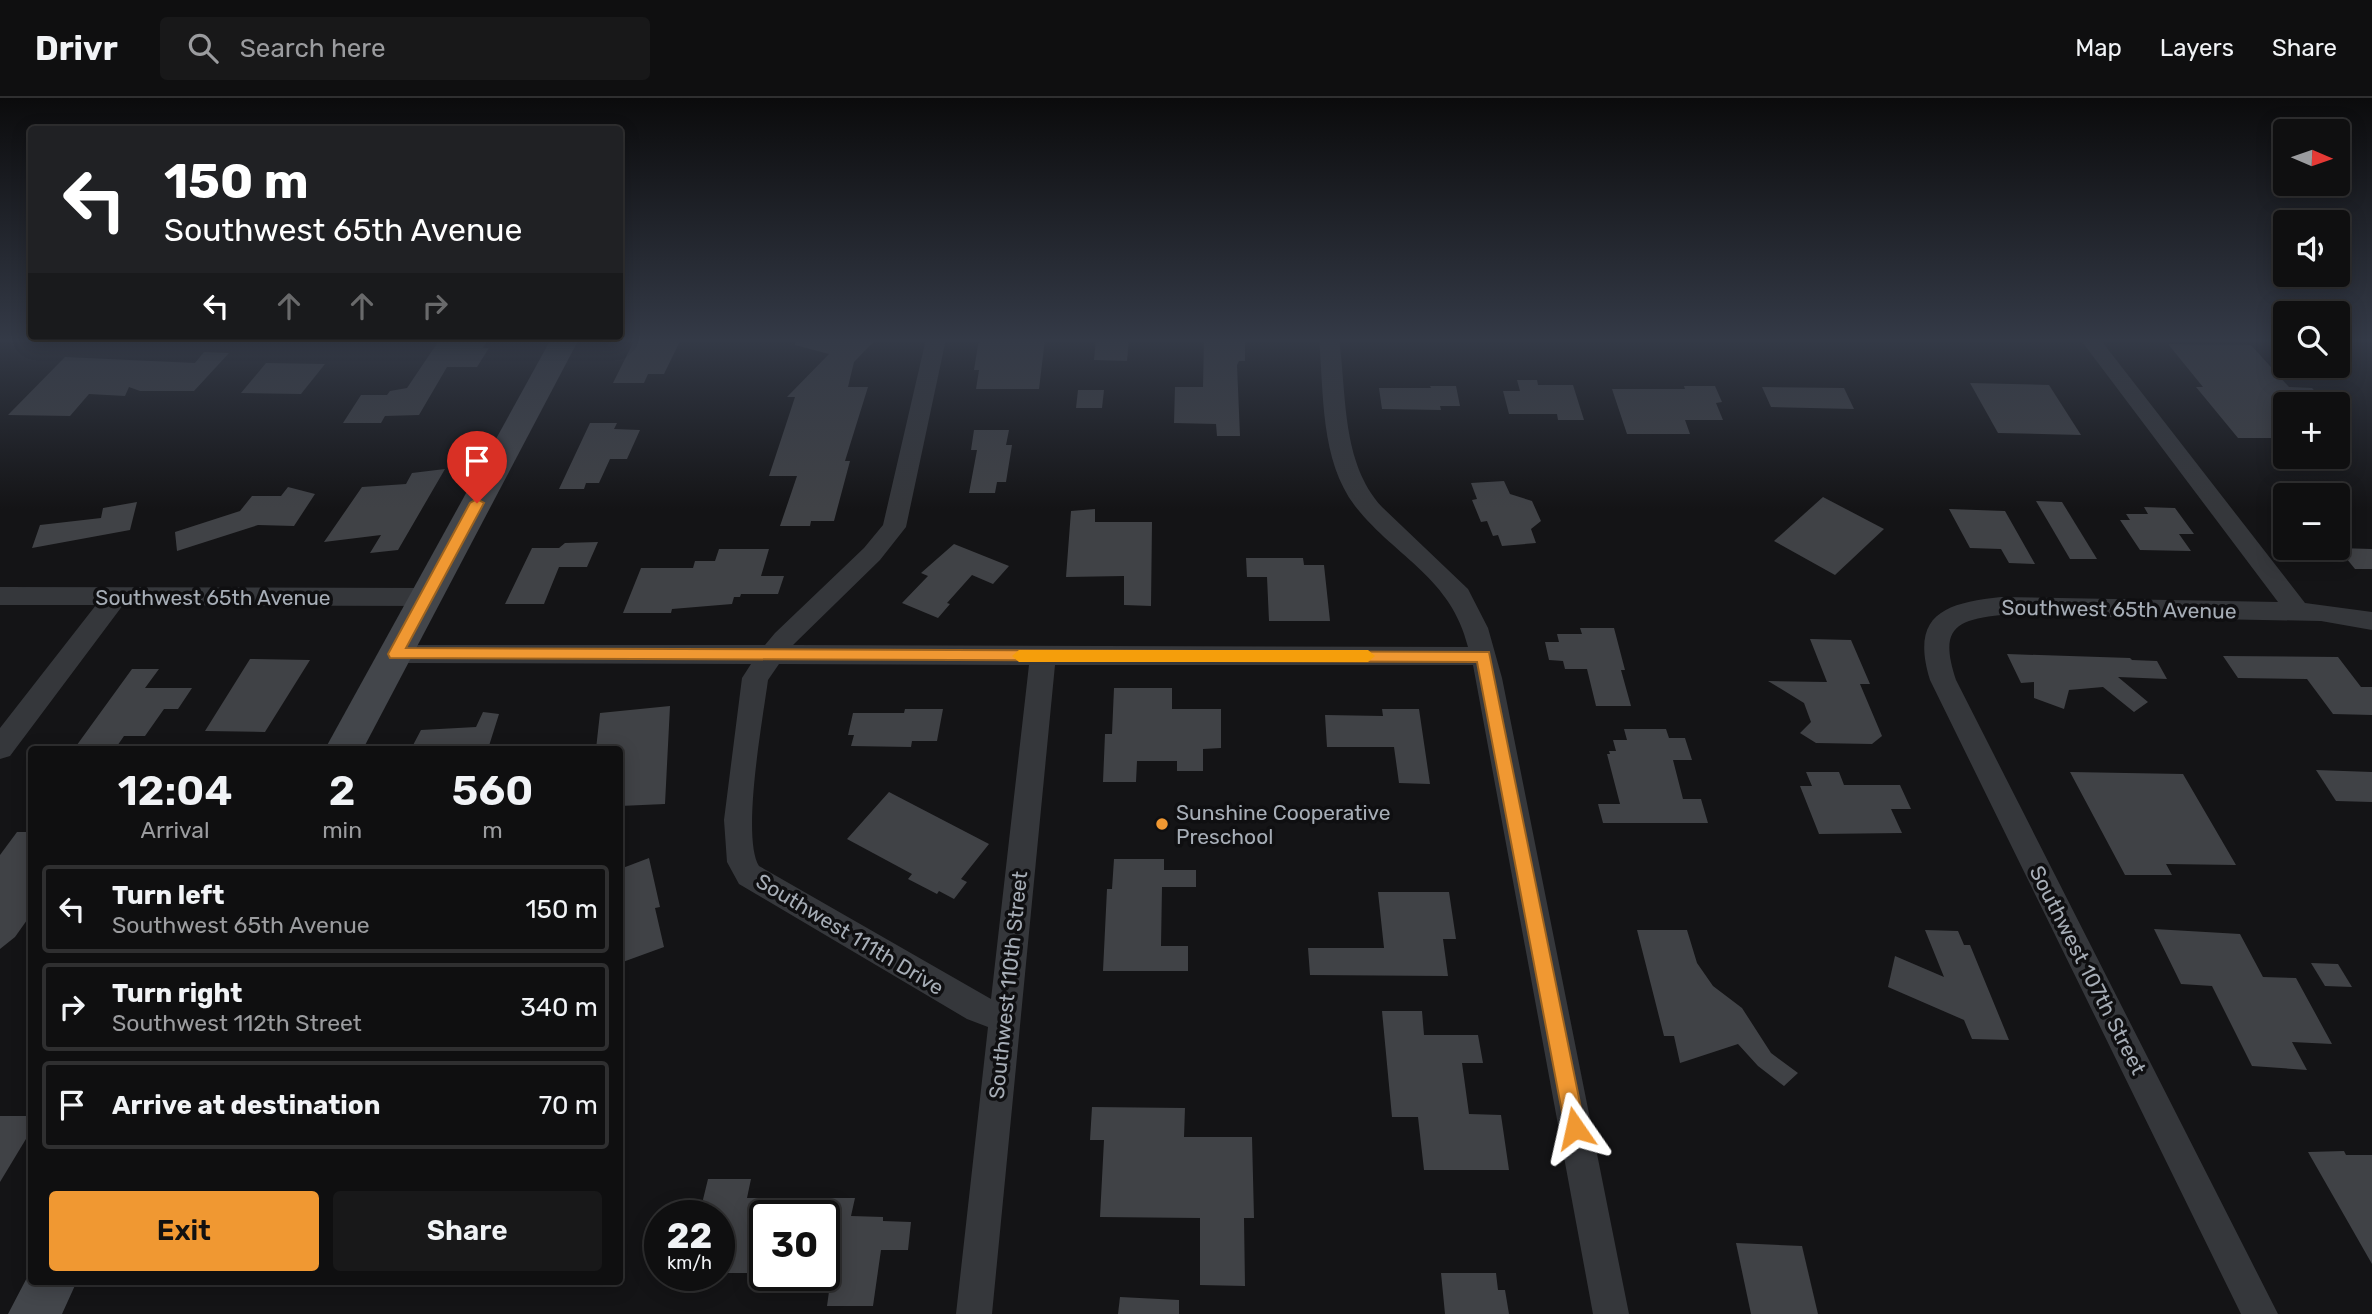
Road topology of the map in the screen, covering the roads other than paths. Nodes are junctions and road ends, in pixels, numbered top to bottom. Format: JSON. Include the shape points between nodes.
{"nodes":[{"id":1,"x":534,"y":396,"type":"edge"},
{"id":2,"x":923,"y":396,"type":"edge"},
{"id":3,"x":1335,"y":396,"type":"edge"},
{"id":4,"x":2133,"y":396,"type":"edge"},
{"id":5,"x":0,"y":596,"type":"edge"},
{"id":6,"x":116,"y":597,"type":"junction"},
{"id":7,"x":426,"y":597,"type":"junction"},
{"id":8,"x":2298,"y":611,"type":"junction"},
{"id":9,"x":2372,"y":621,"type":"edge"},
{"id":10,"x":1943,"y":624,"type":"joint"},
{"id":11,"x":396,"y":654,"type":"junction"},
{"id":12,"x":771,"y":656,"type":"junction"},
{"id":13,"x":1043,"y":656,"type":"junction"},
{"id":14,"x":1484,"y":656,"type":"junction"},
{"id":15,"x":346,"y":746,"type":"edge"},
{"id":16,"x":0,"y":748,"type":"edge"},
{"id":17,"x":1004,"y":1018,"type":"junction"},
{"id":18,"x":50,"y":1285,"type":"edge"},
{"id":19,"x":34,"y":1314,"type":"edge"},
{"id":20,"x":974,"y":1314,"type":"edge"},
{"id":21,"x":1611,"y":1314,"type":"edge"},
{"id":22,"x":2260,"y":1314,"type":"edge"}],
"edges":[{"from":1,"to":7,"type":"main road"},
{"from":2,"to":12,"type":"street","name":"Southwest 111th Drive","via":[[894,527]]},
{"from":3,"to":14,"type":"street","via":[[1341,453],[1356,488],[1374,512],[1459,595],[1469,610]]},
{"from":4,"to":8,"type":"street"},
{"from":5,"to":6,"type":"street","name":"Southwest 65th Avenue"},
{"from":6,"to":7,"type":"street","name":"Southwest 65th Avenue"},
{"from":6,"to":16,"type":"street"},
{"from":7,"to":11,"type":"main road"},
{"from":8,"to":9,"type":"street","name":"Southwest 65th Avenue"},
{"from":8,"to":10,"type":"street","name":"Southwest 65th Avenue","via":[[2001,606],[1969,610]]},
{"from":10,"to":22,"type":"street","name":"Southwest 107th Street","via":[[1933,643],[1942,680]]},
{"from":11,"to":12,"type":"street"},
{"from":11,"to":15,"type":"main road"},
{"from":12,"to":13,"type":"street"},
{"from":12,"to":17,"type":"street","name":"Southwest 111th Drive","via":[[755,678],[742,782],[738,847],[749,875],[978,1009]]},
{"from":13,"to":14,"type":"street"},
{"from":13,"to":17,"type":"street","name":"Southwest 110th Street"},
{"from":14,"to":21,"type":"street"},
{"from":17,"to":20,"type":"street","name":"Southwest 110th Street"},
{"from":18,"to":19,"type":"main road"}]}
